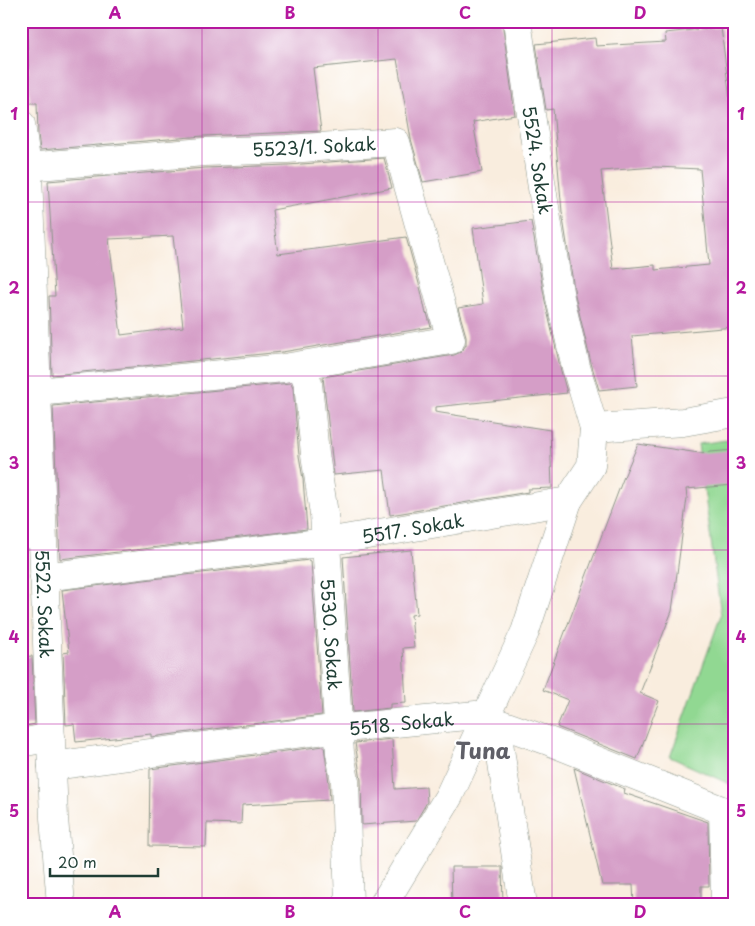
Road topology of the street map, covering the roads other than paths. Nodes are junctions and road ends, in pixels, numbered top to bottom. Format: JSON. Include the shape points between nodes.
{"nodes":[{"id":1,"x":517,"y":21,"type":"edge"},
{"id":2,"x":21,"y":124,"type":"edge"},
{"id":3,"x":26,"y":167,"type":"junction"},
{"id":4,"x":301,"y":366,"type":"junction"},
{"id":5,"x":29,"y":392,"type":"edge"},
{"id":6,"x":734,"y":412,"type":"edge"},
{"id":7,"x":594,"y":428,"type":"junction"},
{"id":8,"x":568,"y":501,"type":"junction"},
{"id":9,"x":32,"y":534,"type":"edge"},
{"id":10,"x":326,"y":542,"type":"junction"},
{"id":11,"x":44,"y":577,"type":"junction"},
{"id":12,"x":490,"y":720,"type":"junction"},
{"id":13,"x":338,"y":728,"type":"junction"},
{"id":14,"x":51,"y":737,"type":"junction"},
{"id":15,"x":21,"y":743,"type":"edge"},
{"id":16,"x":52,"y":766,"type":"junction"},
{"id":17,"x":728,"y":813,"type":"edge"},
{"id":18,"x":61,"y":905,"type":"edge"},
{"id":19,"x":349,"y":905,"type":"edge"},
{"id":20,"x":383,"y":905,"type":"edge"},
{"id":21,"x":523,"y":905,"type":"edge"},
{"id":22,"x":725,"y":905,"type":"edge"}],
"edges":[{"from":1,"to":7,"type":"street","name":"5524. Sokak","via":[[560,298]]},
{"from":2,"to":3,"type":"street","name":"5522. Sokak"},
{"from":3,"to":4,"type":"street","name":"5523/1. Sokak","via":[[204,152],[396,142],[451,340]]},
{"from":3,"to":5,"type":"street","name":"5522. Sokak"},
{"from":4,"to":5,"type":"street"},
{"from":4,"to":10,"type":"street","name":"5530. Sokak","via":[[308,383]]},
{"from":5,"to":9,"type":"street","name":"5522. Sokak"},
{"from":6,"to":7,"type":"street","via":[[683,422]]},
{"from":7,"to":8,"type":"street","via":[[591,466]]},
{"from":8,"to":10,"type":"street","name":"5517. Sokak"},
{"from":8,"to":12,"type":"street","via":[[525,632]]},
{"from":9,"to":11,"type":"street","name":"5522. Sokak"},
{"from":10,"to":11,"type":"street","name":"5517. Sokak"},
{"from":10,"to":13,"type":"street","name":"5530. Sokak"},
{"from":11,"to":14,"type":"street","name":"5522. Sokak"},
{"from":12,"to":13,"type":"street","name":"5518. Sokak","via":[[476,715]]},
{"from":12,"to":17,"type":"street","name":"5518. Sokak"},
{"from":12,"to":20,"type":"street","via":[[449,796]]},
{"from":12,"to":21,"type":"street"},
{"from":13,"to":16,"type":"street","name":"5518. Sokak"},
{"from":13,"to":19,"type":"street","name":"5530. Sokak","via":[[345,781]]},
{"from":14,"to":15,"type":"street"},
{"from":14,"to":16,"type":"street","name":"5522. Sokak"},
{"from":16,"to":18,"type":"street","name":"5522. Sokak"},
{"from":17,"to":22,"type":"street"}]}
